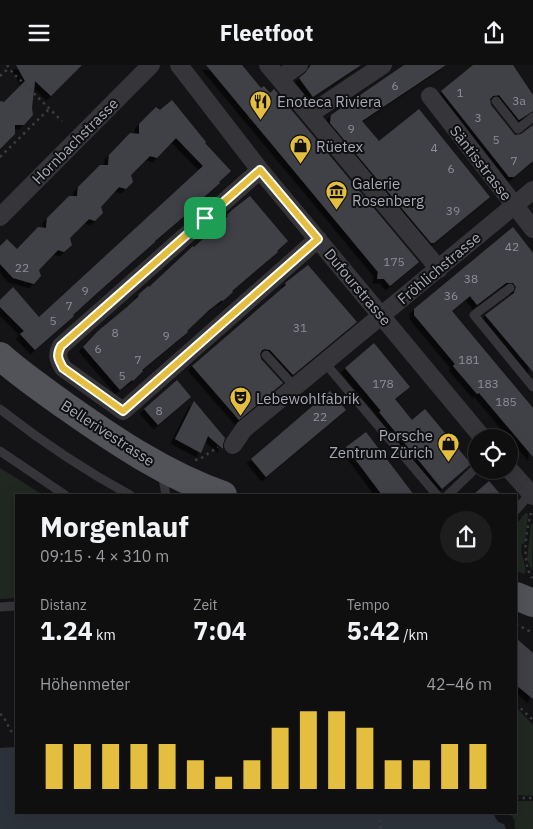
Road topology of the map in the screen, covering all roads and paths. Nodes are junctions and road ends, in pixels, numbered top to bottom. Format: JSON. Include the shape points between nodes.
{"nodes":[{"id":1,"x":150,"y":65,"type":"edge"},
{"id":2,"x":179,"y":65,"type":"edge"},
{"id":3,"x":299,"y":65,"type":"edge"},
{"id":4,"x":383,"y":65,"type":"edge"},
{"id":5,"x":8,"y":66,"type":"edge"},
{"id":6,"x":274,"y":72,"type":"edge"},
{"id":7,"x":0,"y":76,"type":"edge"},
{"id":8,"x":430,"y":96,"type":"dead end"},
{"id":9,"x":496,"y":101,"type":"dead end"},
{"id":10,"x":49,"y":109,"type":"junction"},
{"id":11,"x":310,"y":114,"type":"junction"},
{"id":12,"x":533,"y":117,"type":"edge"},
{"id":13,"x":62,"y":121,"type":"dead end"},
{"id":14,"x":0,"y":157,"type":"edge"},
{"id":15,"x":260,"y":170,"type":"junction"},
{"id":16,"x":533,"y":190,"type":"edge"},
{"id":17,"x":514,"y":205,"type":"junction"},
{"id":18,"x":0,"y":217,"type":"edge"},
{"id":19,"x":533,"y":229,"type":"edge"},
{"id":20,"x":318,"y":239,"type":"junction"},
{"id":21,"x":439,"y":269,"type":"junction"},
{"id":22,"x":510,"y":288,"type":"dead end"},
{"id":23,"x":382,"y":316,"type":"junction"},
{"id":24,"x":266,"y":355,"type":"dead end"},
{"id":25,"x":0,"y":357,"type":"edge"},
{"id":26,"x":325,"y":363,"type":"junction"},
{"id":27,"x":295,"y":387,"type":"junction"},
{"id":28,"x":533,"y":387,"type":"edge"},
{"id":29,"x":0,"y":409,"type":"edge"},
{"id":30,"x":475,"y":429,"type":"edge"},
{"id":31,"x":233,"y":445,"type":"dead end"},
{"id":32,"x":211,"y":450,"type":"dead end"},
{"id":33,"x":1,"y":454,"type":"edge"},
{"id":34,"x":191,"y":461,"type":"dead end"},
{"id":35,"x":161,"y":468,"type":"junction"},
{"id":36,"x":468,"y":476,"type":"edge"},
{"id":37,"x":516,"y":479,"type":"edge"},
{"id":38,"x":209,"y":493,"type":"edge"},
{"id":39,"x":63,"y":494,"type":"edge"},
{"id":40,"x":128,"y":494,"type":"edge"},
{"id":41,"x":166,"y":494,"type":"edge"},
{"id":42,"x":436,"y":494,"type":"edge"},
{"id":43,"x":449,"y":494,"type":"edge"},
{"id":44,"x":531,"y":501,"type":"edge"},
{"id":45,"x":517,"y":509,"type":"edge"},
{"id":46,"x":532,"y":578,"type":"edge"},
{"id":47,"x":517,"y":596,"type":"edge"},
{"id":48,"x":533,"y":603,"type":"edge"},
{"id":49,"x":15,"y":606,"type":"edge"},
{"id":50,"x":0,"y":607,"type":"edge"},
{"id":51,"x":517,"y":624,"type":"edge"},
{"id":52,"x":533,"y":633,"type":"edge"},
{"id":53,"x":517,"y":705,"type":"edge"},
{"id":54,"x":0,"y":714,"type":"edge"},
{"id":55,"x":533,"y":720,"type":"edge"},
{"id":56,"x":15,"y":731,"type":"edge"},
{"id":57,"x":517,"y":798,"type":"edge"},
{"id":58,"x":533,"y":798,"type":"edge"},
{"id":59,"x":379,"y":814,"type":"edge"},
{"id":60,"x":380,"y":827,"type":"edge"}],
"edges":[{"from":1,"to":18,"type":"street","name":"Hornbachstrasse"},
{"from":2,"to":15,"type":"street","name":"Dufourstrasse"},
{"from":3,"to":6,"type":"street"},
{"from":4,"to":11,"type":"street"},
{"from":5,"to":7,"type":"path"},
{"from":5,"to":10,"type":"path"},
{"from":6,"to":11,"type":"street"},
{"from":8,"to":17,"type":"street","name":"Säntisstrasse"},
{"from":9,"to":12,"type":"lane","via":[[518,129]]},
{"from":10,"to":13,"type":"path"},
{"from":10,"to":14,"type":"path"},
{"from":11,"to":21,"type":"street"},
{"from":15,"to":20,"type":"street","name":"Dufourstrasse"},
{"from":15,"to":20,"type":"street","via":[[61,346],[57,359],[63,368],[123,411]]},
{"from":16,"to":17,"type":"street","name":"Fröhlichstrasse"},
{"from":17,"to":19,"type":"street","name":"Säntisstrasse"},
{"from":17,"to":21,"type":"street","name":"Fröhlichstrasse"},
{"from":20,"to":23,"type":"street","name":"Dufourstrasse"},
{"from":21,"to":23,"type":"street","name":"Fröhlichstrasse"},
{"from":22,"to":28,"type":"lane","via":[[474,315]]},
{"from":23,"to":26,"type":"street","name":"Fröhlichstrasse"},
{"from":23,"to":30,"type":"street","name":"Dufourstrasse"},
{"from":24,"to":27,"type":"lane"},
{"from":25,"to":35,"type":"main road","name":"Bellerivestrasse","via":[[111,438]]},
{"from":26,"to":27,"type":"street","name":"Fröhlichstrasse"},
{"from":26,"to":42,"type":"lane"},
{"from":27,"to":31,"type":"street","name":"Fröhlichstrasse","via":[[244,429]]},
{"from":29,"to":40,"type":"lane","via":[[74,463]]},
{"from":32,"to":34,"type":"path","via":[[200,459]]},
{"from":33,"to":39,"type":"lane"},
{"from":35,"to":38,"type":"main road","name":"Bellerivestrasse"},
{"from":35,"to":41,"type":"lane"},
{"from":36,"to":43,"type":"lane"},
{"from":37,"to":44,"type":"street"},
{"from":44,"to":45,"type":"lane"},
{"from":44,"to":46,"type":"path","via":[[525,554]]},
{"from":47,"to":48,"type":"main road"},
{"from":49,"to":50,"type":"lane"},
{"from":51,"to":52,"type":"path"},
{"from":53,"to":55,"type":"path"},
{"from":54,"to":56,"type":"path","via":[[11,731]]},
{"from":57,"to":58,"type":"path"},
{"from":59,"to":60,"type":"path"}]}
